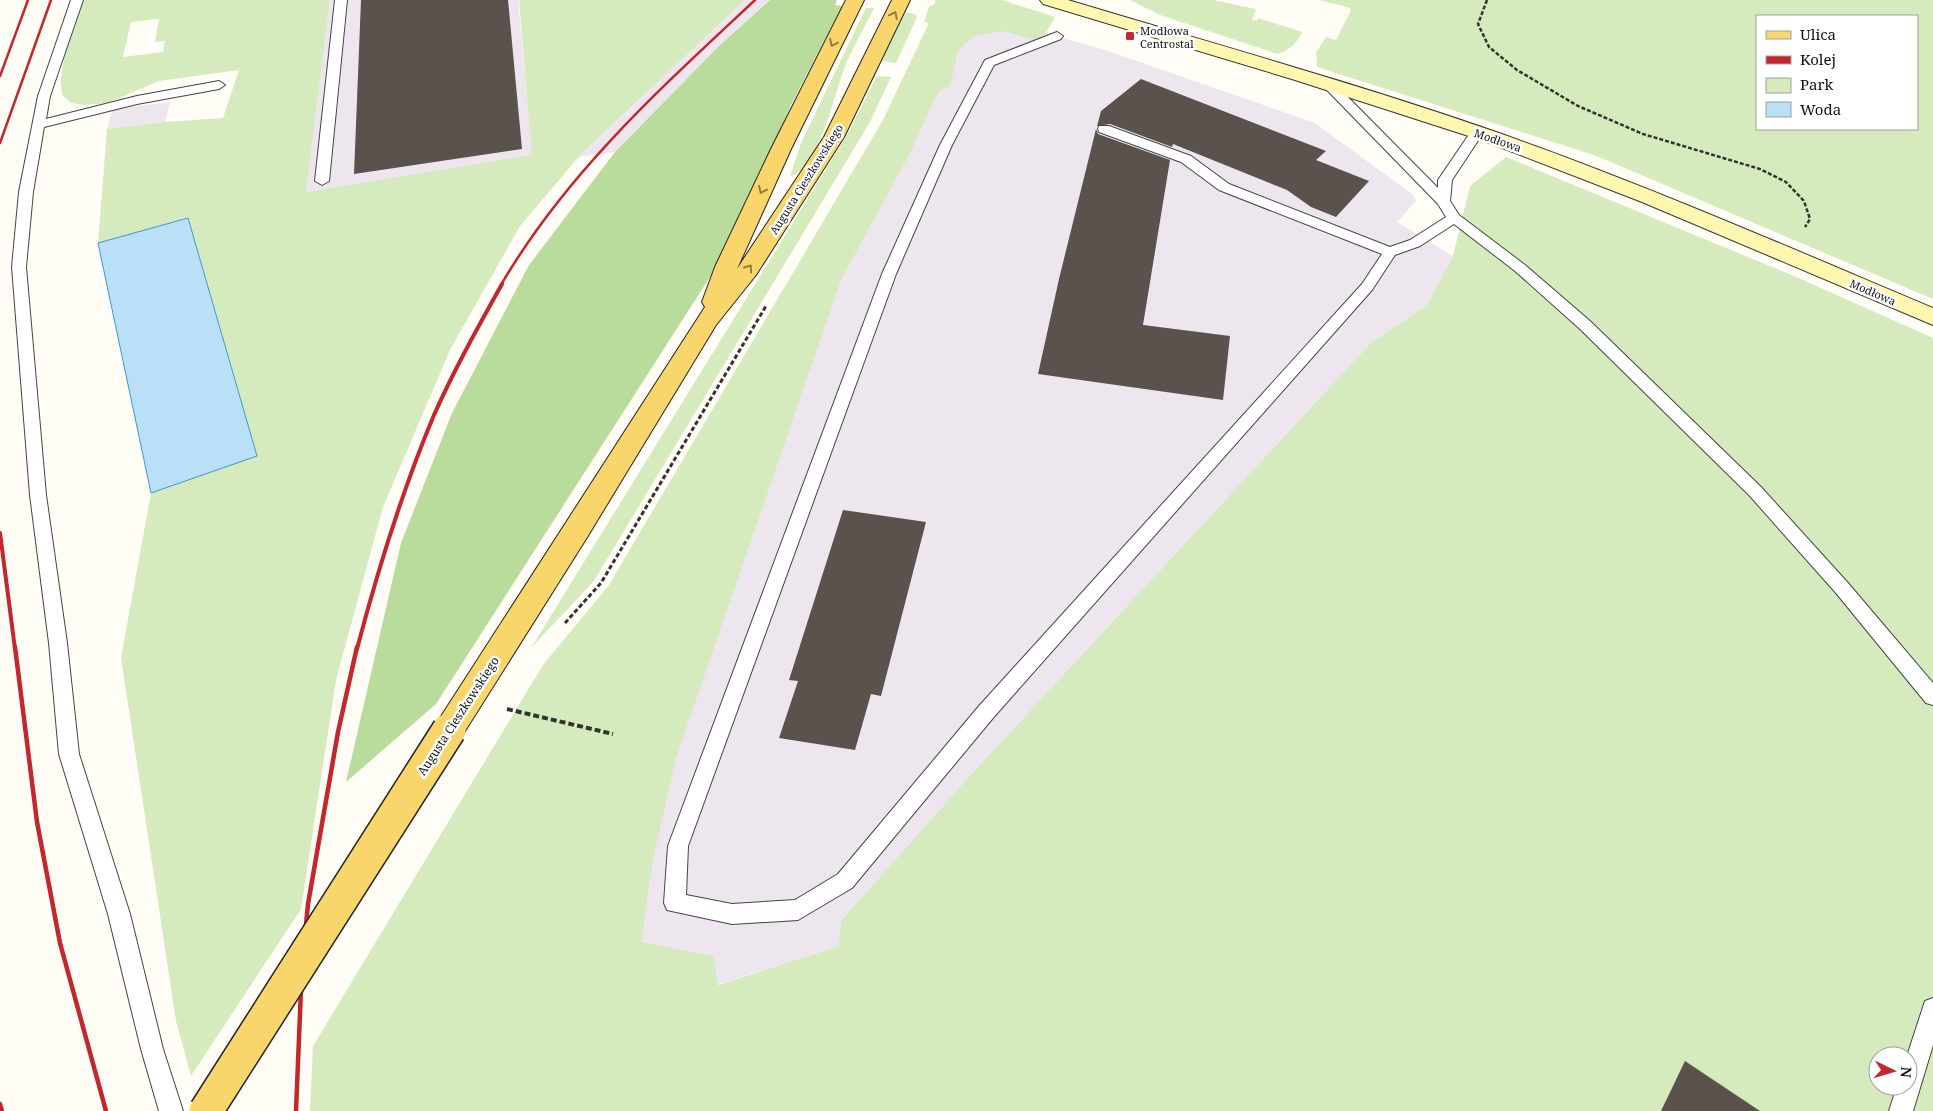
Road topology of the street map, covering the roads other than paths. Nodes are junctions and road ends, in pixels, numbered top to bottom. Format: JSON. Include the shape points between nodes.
{"nodes":[{"id":1,"x":77,"y":0,"type":"edge"},
{"id":2,"x":341,"y":0,"type":"edge"},
{"id":3,"x":855,"y":0,"type":"edge"},
{"id":4,"x":901,"y":0,"type":"edge"},
{"id":5,"x":1049,"y":0,"type":"edge"},
{"id":6,"x":1057,"y":36,"type":"dead end"},
{"id":7,"x":1328,"y":84,"type":"junction"},
{"id":8,"x":219,"y":85,"type":"dead end"},
{"id":9,"x":40,"y":125,"type":"junction"},
{"id":10,"x":1104,"y":129,"type":"dead end"},
{"id":11,"x":1477,"y":133,"type":"junction"},
{"id":12,"x":322,"y":181,"type":"dead end"},
{"id":13,"x":1442,"y":201,"type":"junction"},
{"id":14,"x":1454,"y":218,"type":"junction"},
{"id":15,"x":1390,"y":252,"type":"junction"},
{"id":16,"x":1933,"y":318,"type":"edge"},
{"id":17,"x":707,"y":320,"type":"junction"},
{"id":18,"x":1933,"y":698,"type":"edge"},
{"id":19,"x":1933,"y":1009,"type":"edge"},
{"id":20,"x":171,"y":1111,"type":"edge"},
{"id":21,"x":206,"y":1111,"type":"edge"},
{"id":22,"x":1900,"y":1111,"type":"edge"}],
"edges":[{"from":1,"to":9,"type":"lane","via":[[44,96]]},
{"from":2,"to":12,"type":"lane"},
{"from":3,"to":17,"type":"main road","name":"Augusta Cieszkowskiego","one_way":true,"via":[[769,174],[726,267]]},
{"from":17,"to":4,"type":"main road","name":"Augusta Cieszkowskiego","one_way":true,"via":[[748,270],[834,137]]},
{"from":5,"to":7,"type":"street","name":"Modłowa"},
{"from":6,"to":15,"type":"lane","via":[[989,63],[946,145],[893,265],[678,846],[675,904],[732,914],[798,910],[845,881],[986,712],[1367,287]]},
{"from":7,"to":11,"type":"street","name":"Modłowa"},
{"from":7,"to":13,"type":"lane"},
{"from":8,"to":9,"type":"lane","via":[[138,100]]},
{"from":9,"to":20,"type":"lane","via":[[26,192],[19,267],[38,495],[69,754],[119,914],[152,1049]]},
{"from":10,"to":15,"type":"lane","via":[[1186,159],[1224,187]]},
{"from":11,"to":13,"type":"lane","via":[[1445,180]]},
{"from":11,"to":16,"type":"street","name":"Modłowa","via":[[1703,218]]},
{"from":13,"to":14,"type":"lane"},
{"from":14,"to":15,"type":"lane","via":[[1415,243]]},
{"from":14,"to":18,"type":"lane","via":[[1520,268],[1585,325],[1710,445],[1797,536]]},
{"from":17,"to":21,"type":"main road","name":"Augusta Cieszkowskiego","bridge":true,"via":[[576,532]]},
{"from":19,"to":22,"type":"lane"}]}
